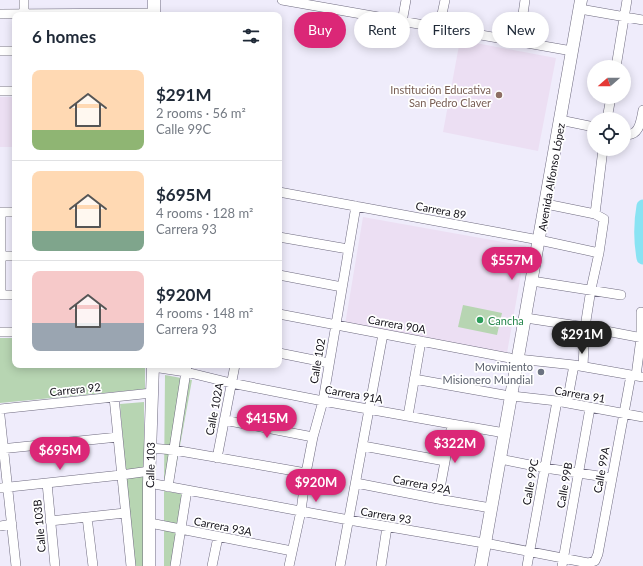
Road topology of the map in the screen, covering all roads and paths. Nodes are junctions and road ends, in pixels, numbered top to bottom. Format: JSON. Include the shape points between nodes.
{"nodes":[{"id":1,"x":24,"y":0,"type":"edge"},
{"id":2,"x":154,"y":0,"type":"edge"},
{"id":3,"x":282,"y":0,"type":"edge"},
{"id":4,"x":406,"y":0,"type":"edge"},
{"id":5,"x":445,"y":0,"type":"edge"},
{"id":6,"x":524,"y":0,"type":"edge"},
{"id":7,"x":628,"y":0,"type":"edge"},
{"id":8,"x":312,"y":3,"type":"edge"},
{"id":9,"x":578,"y":3,"type":"edge"},
{"id":10,"x":24,"y":12,"type":"edge"},
{"id":11,"x":154,"y":12,"type":"edge"},
{"id":12,"x":355,"y":12,"type":"edge"},
{"id":13,"x":404,"y":12,"type":"edge"},
{"id":14,"x":442,"y":12,"type":"edge"},
{"id":15,"x":523,"y":12,"type":"edge"},
{"id":16,"x":0,"y":14,"type":"edge"},
{"id":17,"x":12,"y":14,"type":"edge"},
{"id":18,"x":624,"y":16,"type":"junction"},
{"id":19,"x":643,"y":20,"type":"edge"},
{"id":20,"x":549,"y":47,"type":"edge"},
{"id":21,"x":12,"y":51,"type":"edge"},
{"id":22,"x":569,"y":51,"type":"junction"},
{"id":23,"x":0,"y":52,"type":"edge"},
{"id":24,"x":617,"y":60,"type":"edge"},
{"id":25,"x":0,"y":91,"type":"edge"},
{"id":26,"x":12,"y":91,"type":"edge"},
{"id":27,"x":643,"y":110,"type":"edge"},
{"id":28,"x":560,"y":120,"type":"junction"},
{"id":29,"x":587,"y":126,"type":"edge"},
{"id":30,"x":631,"y":135,"type":"edge"},
{"id":31,"x":602,"y":156,"type":"edge"},
{"id":32,"x":282,"y":193,"type":"edge"},
{"id":33,"x":546,"y":204,"type":"junction"},
{"id":34,"x":356,"y":206,"type":"junction"},
{"id":35,"x":1,"y":212,"type":"edge"},
{"id":36,"x":12,"y":212,"type":"edge"},
{"id":37,"x":595,"y":214,"type":"junction"},
{"id":38,"x":282,"y":238,"type":"edge"},
{"id":39,"x":536,"y":240,"type":"junction"},
{"id":40,"x":348,"y":249,"type":"junction"},
{"id":41,"x":599,"y":253,"type":"junction"},
{"id":42,"x":1,"y":256,"type":"junction"},
{"id":43,"x":12,"y":256,"type":"edge"},
{"id":44,"x":282,"y":276,"type":"edge"},
{"id":45,"x":532,"y":281,"type":"junction"},
{"id":46,"x":342,"y":287,"type":"junction"},
{"id":47,"x":591,"y":289,"type":"junction"},
{"id":48,"x":1,"y":295,"type":"edge"},
{"id":49,"x":12,"y":295,"type":"edge"},
{"id":50,"x":621,"y":295,"type":"dead end"},
{"id":51,"x":641,"y":312,"type":"dead end"},
{"id":52,"x":282,"y":315,"type":"edge"},
{"id":53,"x":526,"y":318,"type":"junction"},
{"id":54,"x":336,"y":325,"type":"junction"},
{"id":55,"x":585,"y":327,"type":"junction"},
{"id":56,"x":0,"y":332,"type":"edge"},
{"id":57,"x":12,"y":332,"type":"edge"},
{"id":58,"x":383,"y":334,"type":"junction"},
{"id":59,"x":642,"y":338,"type":"edge"},
{"id":60,"x":421,"y":341,"type":"junction"},
{"id":61,"x":282,"y":354,"type":"edge"},
{"id":62,"x":514,"y":358,"type":"junction"},
{"id":63,"x":329,"y":363,"type":"junction"},
{"id":64,"x":579,"y":365,"type":"junction"},
{"id":65,"x":153,"y":368,"type":"edge"},
{"id":66,"x":175,"y":368,"type":"edge"},
{"id":67,"x":234,"y":368,"type":"edge"},
{"id":68,"x":186,"y":369,"type":"edge"},
{"id":69,"x":636,"y":376,"type":"edge"},
{"id":70,"x":414,"y":379,"type":"junction"},
{"id":71,"x":231,"y":383,"type":"junction"},
{"id":72,"x":152,"y":393,"type":"junction"},
{"id":73,"x":508,"y":395,"type":"junction"},
{"id":74,"x":114,"y":397,"type":"junction"},
{"id":75,"x":322,"y":401,"type":"junction"},
{"id":76,"x":556,"y":401,"type":"junction"},
{"id":77,"x":567,"y":404,"type":"junction"},
{"id":78,"x":590,"y":408,"type":"junction"},
{"id":79,"x":0,"y":409,"type":"edge"},
{"id":80,"x":370,"y":409,"type":"junction"},
{"id":81,"x":624,"y":414,"type":"junction"},
{"id":82,"x":0,"y":416,"type":"edge"},
{"id":83,"x":408,"y":416,"type":"junction"},
{"id":84,"x":643,"y":417,"type":"edge"},
{"id":85,"x":224,"y":420,"type":"junction"},
{"id":86,"x":452,"y":424,"type":"junction"},
{"id":87,"x":501,"y":432,"type":"junction"},
{"id":88,"x":313,"y":437,"type":"junction"},
{"id":89,"x":118,"y":438,"type":"junction"},
{"id":90,"x":363,"y":446,"type":"junction"},
{"id":91,"x":150,"y":448,"type":"junction"},
{"id":92,"x":2,"y":449,"type":"edge"},
{"id":93,"x":174,"y":450,"type":"junction"},
{"id":94,"x":217,"y":458,"type":"junction"},
{"id":95,"x":500,"y":459,"type":"junction"},
{"id":96,"x":445,"y":461,"type":"junction"},
{"id":97,"x":544,"y":468,"type":"junction"},
{"id":98,"x":306,"y":473,"type":"junction"},
{"id":99,"x":579,"y":473,"type":"junction"},
{"id":100,"x":121,"y":475,"type":"junction"},
{"id":101,"x":150,"y":477,"type":"junction"},
{"id":102,"x":612,"y":478,"type":"junction"},
{"id":103,"x":47,"y":483,"type":"junction"},
{"id":104,"x":356,"y":483,"type":"junction"},
{"id":105,"x":4,"y":487,"type":"edge"},
{"id":106,"x":168,"y":487,"type":"junction"},
{"id":107,"x":187,"y":490,"type":"junction"},
{"id":108,"x":438,"y":499,"type":"junction"},
{"id":109,"x":485,"y":507,"type":"junction"},
{"id":110,"x":301,"y":511,"type":"junction"},
{"id":111,"x":125,"y":513,"type":"junction"},
{"id":112,"x":87,"y":517,"type":"junction"},
{"id":113,"x":349,"y":520,"type":"junction"},
{"id":114,"x":50,"y":521,"type":"junction"},
{"id":115,"x":150,"y":523,"type":"junction"},
{"id":116,"x":12,"y":524,"type":"junction"},
{"id":117,"x":0,"y":526,"type":"edge"},
{"id":118,"x":387,"y":527,"type":"junction"},
{"id":119,"x":181,"y":530,"type":"junction"},
{"id":120,"x":218,"y":537,"type":"junction"},
{"id":121,"x":482,"y":543,"type":"junction"},
{"id":122,"x":292,"y":551,"type":"junction"},
{"id":123,"x":530,"y":552,"type":"junction"},
{"id":124,"x":562,"y":562,"type":"edge"},
{"id":125,"x":588,"y":563,"type":"joint"},
{"id":126,"x":16,"y":566,"type":"edge"},
{"id":127,"x":54,"y":566,"type":"edge"},
{"id":128,"x":93,"y":566,"type":"edge"},
{"id":129,"x":131,"y":566,"type":"edge"},
{"id":130,"x":149,"y":566,"type":"edge"},
{"id":131,"x":175,"y":566,"type":"edge"},
{"id":132,"x":212,"y":566,"type":"edge"},
{"id":133,"x":289,"y":566,"type":"edge"},
{"id":134,"x":340,"y":566,"type":"edge"},
{"id":135,"x":381,"y":566,"type":"edge"},
{"id":136,"x":474,"y":566,"type":"edge"},
{"id":137,"x":481,"y":566,"type":"edge"},
{"id":138,"x":527,"y":566,"type":"edge"}],
"edges":[{"from":1,"to":10,"type":"street"},
{"from":2,"to":11,"type":"street"},
{"from":3,"to":8,"type":"street"},
{"from":4,"to":13,"type":"street"},
{"from":5,"to":14,"type":"street"},
{"from":6,"to":15,"type":"street"},
{"from":7,"to":18,"type":"street"},
{"from":8,"to":12,"type":"street"},
{"from":9,"to":18,"type":"street"},
{"from":9,"to":22,"type":"street","name":"Avenida Alfonso López"},
{"from":16,"to":17,"type":"street"},
{"from":18,"to":19,"type":"street"},
{"from":18,"to":24,"type":"street"},
{"from":20,"to":22,"type":"street"},
{"from":21,"to":23,"type":"street"},
{"from":22,"to":28,"type":"street","name":"Avenida Alfonso López"},
{"from":22,"to":39,"type":"street","name":"Avenida Alfonso López"},
{"from":25,"to":26,"type":"street"},
{"from":27,"to":30,"type":"street","via":[[640,126]]},
{"from":28,"to":29,"type":"street"},
{"from":28,"to":33,"type":"street","name":"Avenida Alfonso López"},
{"from":31,"to":37,"type":"street"},
{"from":32,"to":34,"type":"street","name":"Carrera 89"},
{"from":33,"to":37,"type":"street"},
{"from":33,"to":39,"type":"street","name":"Avenida Alfonso López"},
{"from":34,"to":39,"type":"street","name":"Carrera 89"},
{"from":34,"to":40,"type":"street","name":"Calle 102"},
{"from":35,"to":36,"type":"street"},
{"from":35,"to":42,"type":"street"},
{"from":37,"to":41,"type":"street","via":[[604,219]]},
{"from":38,"to":40,"type":"street"},
{"from":39,"to":41,"type":"street","name":"Carrera 89"},
{"from":39,"to":45,"type":"street","name":"Avenida Alfonso López"},
{"from":39,"to":62,"type":"street","name":"Avenida Alfonso López"},
{"from":40,"to":46,"type":"street","name":"Calle 102"},
{"from":41,"to":47,"type":"street"},
{"from":42,"to":43,"type":"street"},
{"from":42,"to":48,"type":"street"},
{"from":44,"to":46,"type":"street"},
{"from":45,"to":47,"type":"street"},
{"from":45,"to":53,"type":"street","name":"Avenida Alfonso López"},
{"from":46,"to":54,"type":"street","name":"Calle 102"},
{"from":47,"to":50,"type":"street"},
{"from":47,"to":55,"type":"street"},
{"from":48,"to":49,"type":"street"},
{"from":51,"to":59,"type":"street","name":"Calle 99A"},
{"from":52,"to":54,"type":"street","name":"Carrera 90A"},
{"from":53,"to":55,"type":"street"},
{"from":53,"to":62,"type":"street","name":"Avenida Alfonso López"},
{"from":54,"to":58,"type":"street","name":"Carrera 90A"},
{"from":54,"to":63,"type":"street","name":"Calle 102"},
{"from":55,"to":59,"type":"street"},
{"from":55,"to":64,"type":"street"},
{"from":56,"to":57,"type":"street"},
{"from":58,"to":60,"type":"street","name":"Carrera 90A"},
{"from":58,"to":80,"type":"street"},
{"from":59,"to":69,"type":"street","name":"Calle 99A"},
{"from":60,"to":62,"type":"street","name":"Carrera 90A"},
{"from":60,"to":70,"type":"street"},
{"from":61,"to":63,"type":"street"},
{"from":62,"to":64,"type":"street","name":"Carrera 90A"},
{"from":62,"to":73,"type":"street","name":"Avenida Alfonso López"},
{"from":63,"to":75,"type":"street","name":"Calle 102"},
{"from":64,"to":69,"type":"street","name":"Carrera 90A"},
{"from":64,"to":77,"type":"street"},
{"from":65,"to":72,"type":"street","name":"Calle 103"},
{"from":66,"to":68,"type":"street","name":"Carrera 91A"},
{"from":67,"to":71,"type":"street","name":"Calle 102A"},
{"from":68,"to":71,"type":"street","name":"Carrera 91A"},
{"from":68,"to":93,"type":"street"},
{"from":69,"to":81,"type":"street","name":"Calle 99A"},
{"from":70,"to":73,"type":"street","name":"Carrera 91"},
{"from":70,"to":83,"type":"street"},
{"from":71,"to":75,"type":"street","name":"Carrera 91A"},
{"from":71,"to":85,"type":"street","name":"Calle 102A"},
{"from":72,"to":74,"type":"street","name":"Carrera 92"},
{"from":72,"to":91,"type":"street","name":"Calle 103"},
{"from":73,"to":76,"type":"street","name":"Carrera 91"},
{"from":73,"to":87,"type":"street","name":"Avenida Alfonso López"},
{"from":74,"to":79,"type":"street","name":"Carrera 92"},
{"from":74,"to":89,"type":"street"},
{"from":75,"to":80,"type":"street","name":"Carrera 91A"},
{"from":75,"to":88,"type":"street","name":"Calle 102"},
{"from":76,"to":77,"type":"street","name":"Carrera 91"},
{"from":76,"to":97,"type":"street","name":"Calle 99C"},
{"from":77,"to":78,"type":"street","name":"Carrera 91"},
{"from":78,"to":81,"type":"street","name":"Carrera 91"},
{"from":78,"to":99,"type":"street","name":"Calle 99B"},
{"from":80,"to":83,"type":"street","name":"Carrera 91A"},
{"from":80,"to":90,"type":"street"},
{"from":81,"to":84,"type":"street","name":"Carrera 91"},
{"from":81,"to":102,"type":"street","name":"Calle 99A"},
{"from":82,"to":92,"type":"street"},
{"from":83,"to":86,"type":"street","name":"Carrera 91A"},
{"from":85,"to":88,"type":"street"},
{"from":85,"to":94,"type":"street","name":"Calle 102A"},
{"from":86,"to":87,"type":"street","name":"Carrera 91A"},
{"from":86,"to":96,"type":"street"},
{"from":87,"to":95,"type":"street","name":"Avenida Alfonso López"},
{"from":87,"to":109,"type":"street","name":"Avenida Alfonso López"},
{"from":88,"to":98,"type":"street","name":"Calle 102"},
{"from":89,"to":92,"type":"street"},
{"from":89,"to":100,"type":"street"},
{"from":90,"to":96,"type":"street"},
{"from":90,"to":104,"type":"street"},
{"from":91,"to":93,"type":"street"},
{"from":91,"to":101,"type":"street","name":"Calle 103"},
{"from":92,"to":105,"type":"street"},
{"from":93,"to":94,"type":"street"},
{"from":93,"to":106,"type":"street"},
{"from":94,"to":98,"type":"street"},
{"from":95,"to":97,"type":"street"},
{"from":95,"to":121,"type":"street","name":"Avenida Alfonso López"},
{"from":96,"to":108,"type":"street"},
{"from":97,"to":99,"type":"street"},
{"from":97,"to":123,"type":"street","name":"Calle 99C"},
{"from":98,"to":110,"type":"street","name":"Calle 102"},
{"from":99,"to":102,"type":"street"},
{"from":99,"to":124,"type":"street","name":"Calle 99B"},
{"from":100,"to":101,"type":"street"},
{"from":100,"to":103,"type":"street"},
{"from":100,"to":111,"type":"street"},
{"from":101,"to":106,"type":"street","name":"Carrera 93"},
{"from":101,"to":115,"type":"street","name":"Calle 103"},
{"from":102,"to":125,"type":"street","name":"Calle 99A","via":[[598,554],[595,561]]},
{"from":103,"to":105,"type":"street"},
{"from":103,"to":114,"type":"street","name":"Calle 103B"},
{"from":104,"to":108,"type":"street","name":"Carrera 92A"},
{"from":104,"to":113,"type":"street"},
{"from":105,"to":116,"type":"street"},
{"from":106,"to":107,"type":"street","name":"Carrera 93"},
{"from":107,"to":110,"type":"street","name":"Carrera 93"},
{"from":107,"to":119,"type":"street"},
{"from":108,"to":109,"type":"street","name":"Carrera 92A"},
{"from":109,"to":121,"type":"street","name":"Avenida Alfonso López"},
{"from":110,"to":113,"type":"street","name":"Carrera 93"},
{"from":110,"to":122,"type":"street","name":"Calle 102"},
{"from":111,"to":112,"type":"street"},
{"from":111,"to":129,"type":"street"},
{"from":112,"to":114,"type":"street"},
{"from":112,"to":128,"type":"street"},
{"from":113,"to":118,"type":"street","name":"Carrera 93"},
{"from":113,"to":134,"type":"street"},
{"from":114,"to":127,"type":"street","name":"Calle 103B"},
{"from":115,"to":119,"type":"street","name":"Carrera 93A"},
{"from":115,"to":130,"type":"street","name":"Calle 103"},
{"from":116,"to":117,"type":"street"},
{"from":116,"to":126,"type":"street"},
{"from":118,"to":121,"type":"street","name":"Carrera 93"},
{"from":118,"to":135,"type":"street"},
{"from":119,"to":120,"type":"street","name":"Carrera 93A"},
{"from":119,"to":131,"type":"street"},
{"from":120,"to":122,"type":"street","name":"Carrera 93A"},
{"from":120,"to":132,"type":"street"},
{"from":121,"to":123,"type":"street","name":"Carrera 93"},
{"from":121,"to":136,"type":"street","name":"Avenida Alfonso López"},
{"from":121,"to":137,"type":"street","name":"Avenida Alfonso López"},
{"from":122,"to":133,"type":"street","name":"Calle 102"},
{"from":123,"to":124,"type":"street","name":"Carrera 93"},
{"from":123,"to":138,"type":"street","name":"Calle 99C"},
{"from":124,"to":125,"type":"street","name":"Carrera 93"}]}
